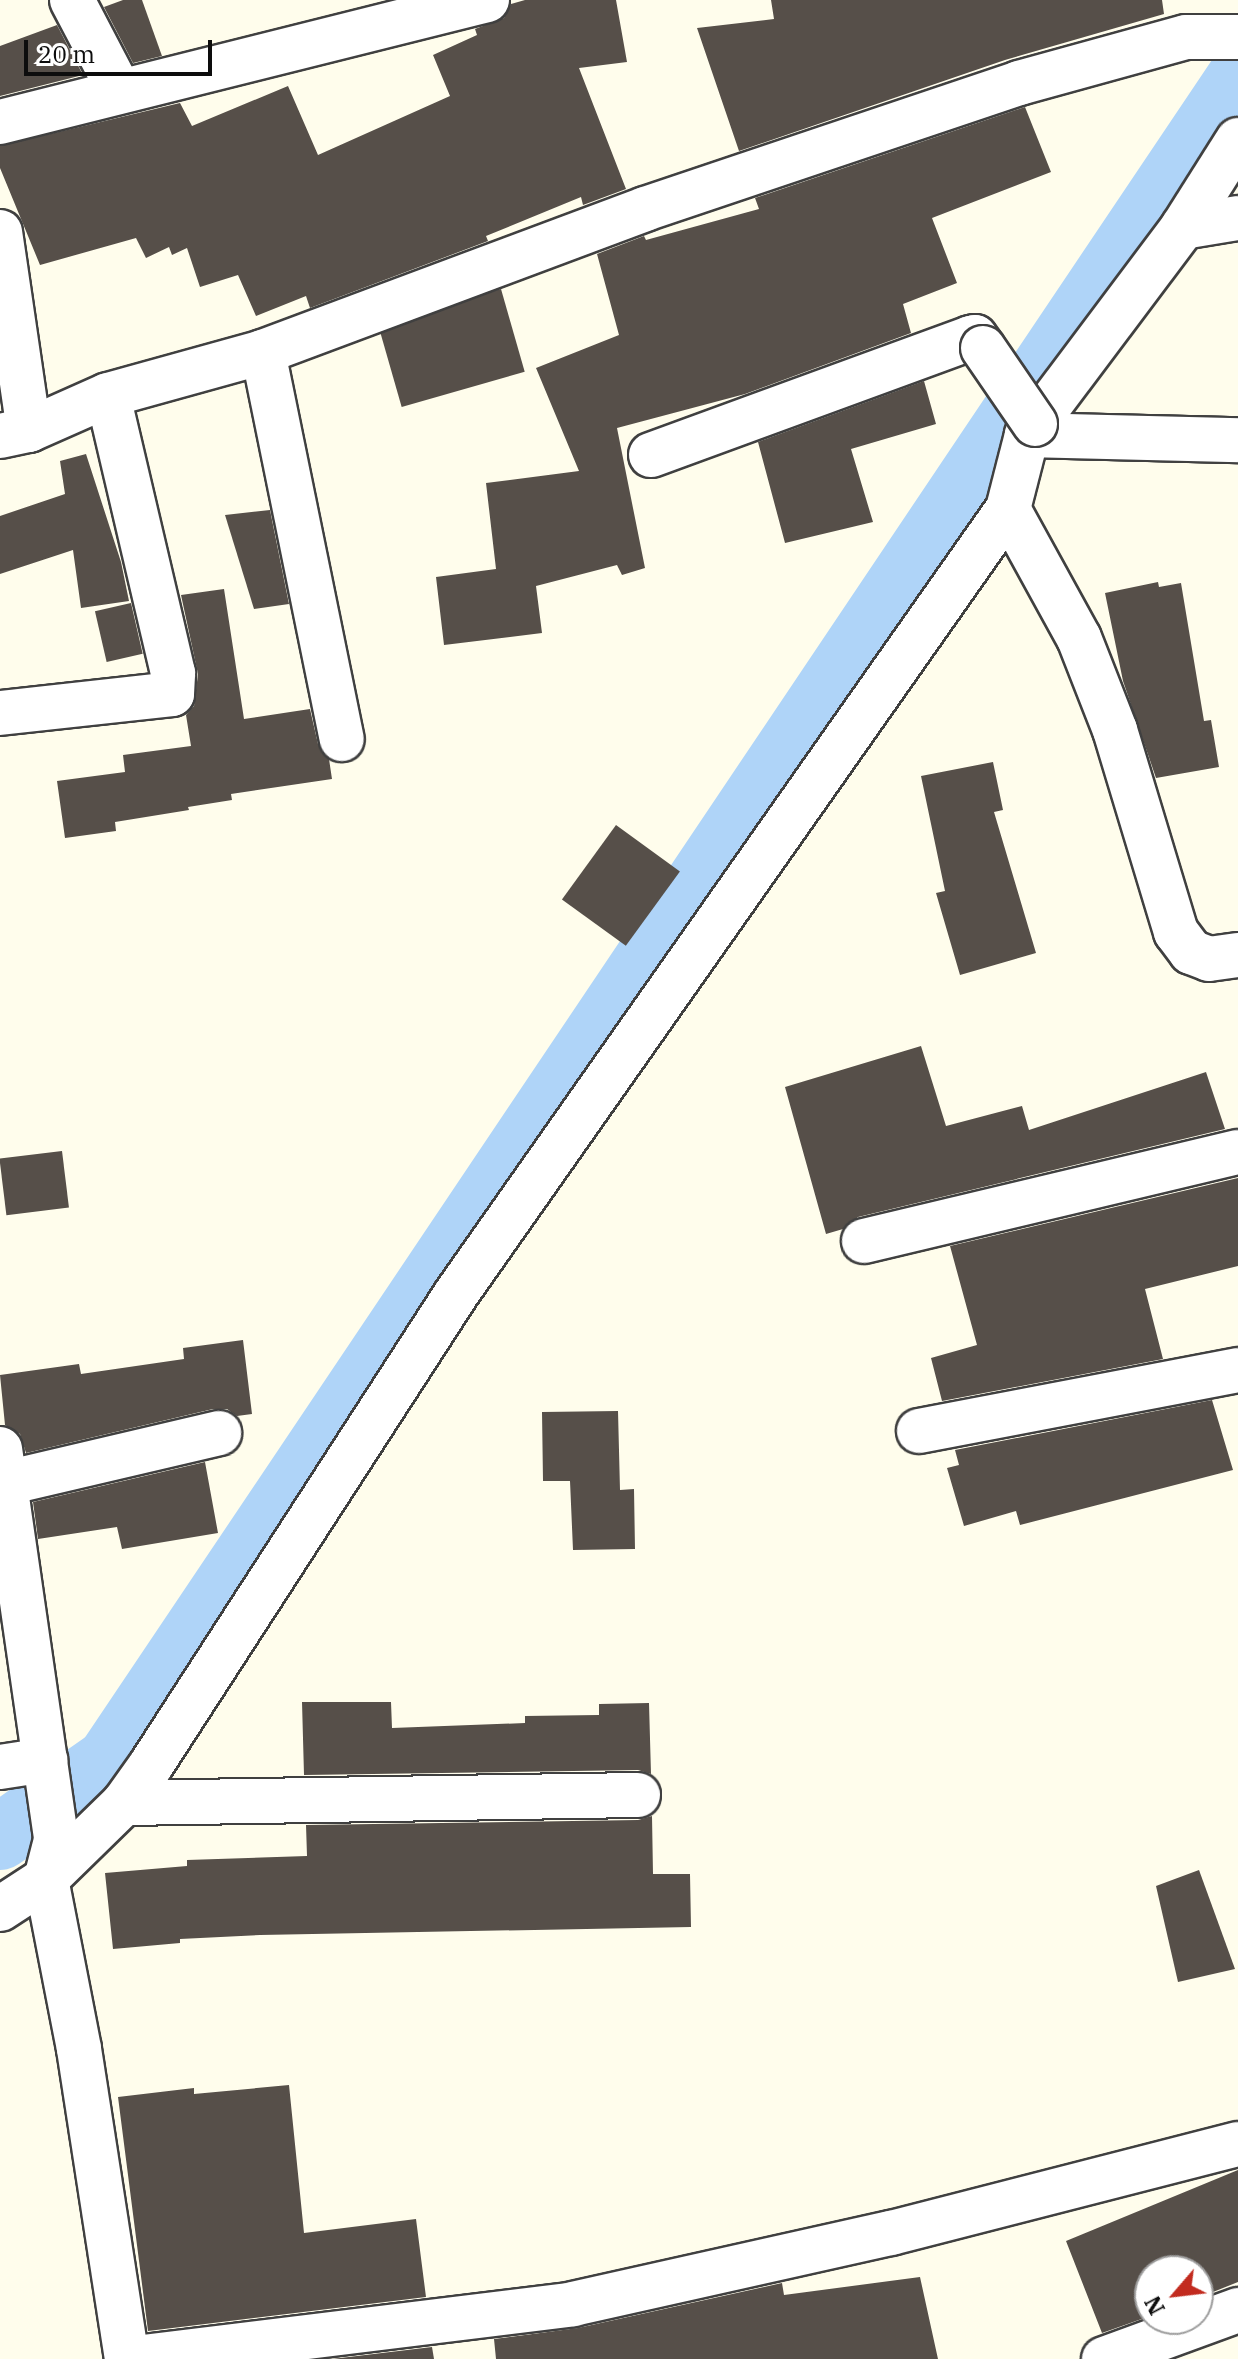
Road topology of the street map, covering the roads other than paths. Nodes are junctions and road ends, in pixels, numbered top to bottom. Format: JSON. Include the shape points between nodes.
{"nodes":[{"id":1,"x":72,"y":0,"type":"edge"},
{"id":2,"x":487,"y":0,"type":"edge"},
{"id":3,"x":1238,"y":37,"type":"edge"},
{"id":4,"x":119,"y":90,"type":"junction"},
{"id":5,"x":0,"y":122,"type":"edge"},
{"id":6,"x":1238,"y":140,"type":"edge"},
{"id":7,"x":1238,"y":218,"type":"edge"},
{"id":8,"x":1183,"y":227,"type":"junction"},
{"id":9,"x":0,"y":232,"type":"edge"},
{"id":10,"x":263,"y":352,"type":"junction"},
{"id":11,"x":108,"y":395,"type":"junction"},
{"id":12,"x":1031,"y":430,"type":"junction"},
{"id":13,"x":15,"y":433,"type":"edge"},
{"id":14,"x":1236,"y":446,"type":"edge"},
{"id":15,"x":651,"y":455,"type":"dead end"},
{"id":16,"x":1008,"y":509,"type":"junction"},
{"id":17,"x":0,"y":713,"type":"edge"},
{"id":18,"x":342,"y":739,"type":"dead end"},
{"id":19,"x":1238,"y":955,"type":"edge"},
{"id":20,"x":1238,"y":1152,"type":"edge"},
{"id":21,"x":864,"y":1241,"type":"dead end"},
{"id":22,"x":1238,"y":1370,"type":"edge"},
{"id":23,"x":919,"y":1431,"type":"dead end"},
{"id":24,"x":219,"y":1433,"type":"dead end"},
{"id":25,"x":3,"y":1466,"type":"edge"},
{"id":26,"x":8,"y":1541,"type":"edge"},
{"id":27,"x":0,"y":1767,"type":"edge"},
{"id":28,"x":46,"y":1768,"type":"junction"},
{"id":29,"x":638,"y":1795,"type":"dead end"},
{"id":30,"x":124,"y":1803,"type":"junction"},
{"id":31,"x":51,"y":1859,"type":"junction"},
{"id":32,"x":0,"y":1909,"type":"edge"},
{"id":33,"x":1238,"y":2144,"type":"edge"},
{"id":34,"x":1238,"y":2310,"type":"edge"},
{"id":35,"x":128,"y":2359,"type":"edge"},
{"id":36,"x":1104,"y":2359,"type":"edge"}],
"edges":[{"from":1,"to":4,"type":"street"},
{"from":2,"to":4,"type":"street"},
{"from":3,"to":10,"type":"street","via":[[1186,37],[1019,83],[645,209]]},
{"from":4,"to":5,"type":"street"},
{"from":6,"to":8,"type":"street"},
{"from":7,"to":8,"type":"street"},
{"from":8,"to":12,"type":"street"},
{"from":9,"to":13,"type":"street"},
{"from":10,"to":11,"type":"street"},
{"from":10,"to":18,"type":"street"},
{"from":11,"to":13,"type":"street"},
{"from":11,"to":17,"type":"street","via":[[173,673],[172,694]]},
{"from":12,"to":14,"type":"street"},
{"from":12,"to":15,"type":"street","bridge":true,"via":[[975,337]]},
{"from":12,"to":16,"type":"street"},
{"from":16,"to":19,"type":"street","via":[[1079,638],[1115,730],[1176,932],[1191,952],[1209,959]]},
{"from":16,"to":30,"type":"street","via":[[456,1294]]},
{"from":20,"to":21,"type":"street"},
{"from":22,"to":23,"type":"street"},
{"from":24,"to":25,"type":"street"},
{"from":25,"to":26,"type":"street"},
{"from":26,"to":28,"type":"street"},
{"from":27,"to":28,"type":"street"},
{"from":28,"to":31,"type":"street"},
{"from":29,"to":30,"type":"street"},
{"from":30,"to":31,"type":"street"},
{"from":31,"to":32,"type":"street"},
{"from":31,"to":35,"type":"street"},
{"from":33,"to":35,"type":"street","via":[[891,2233],[573,2304]]},
{"from":34,"to":36,"type":"street"}]}
